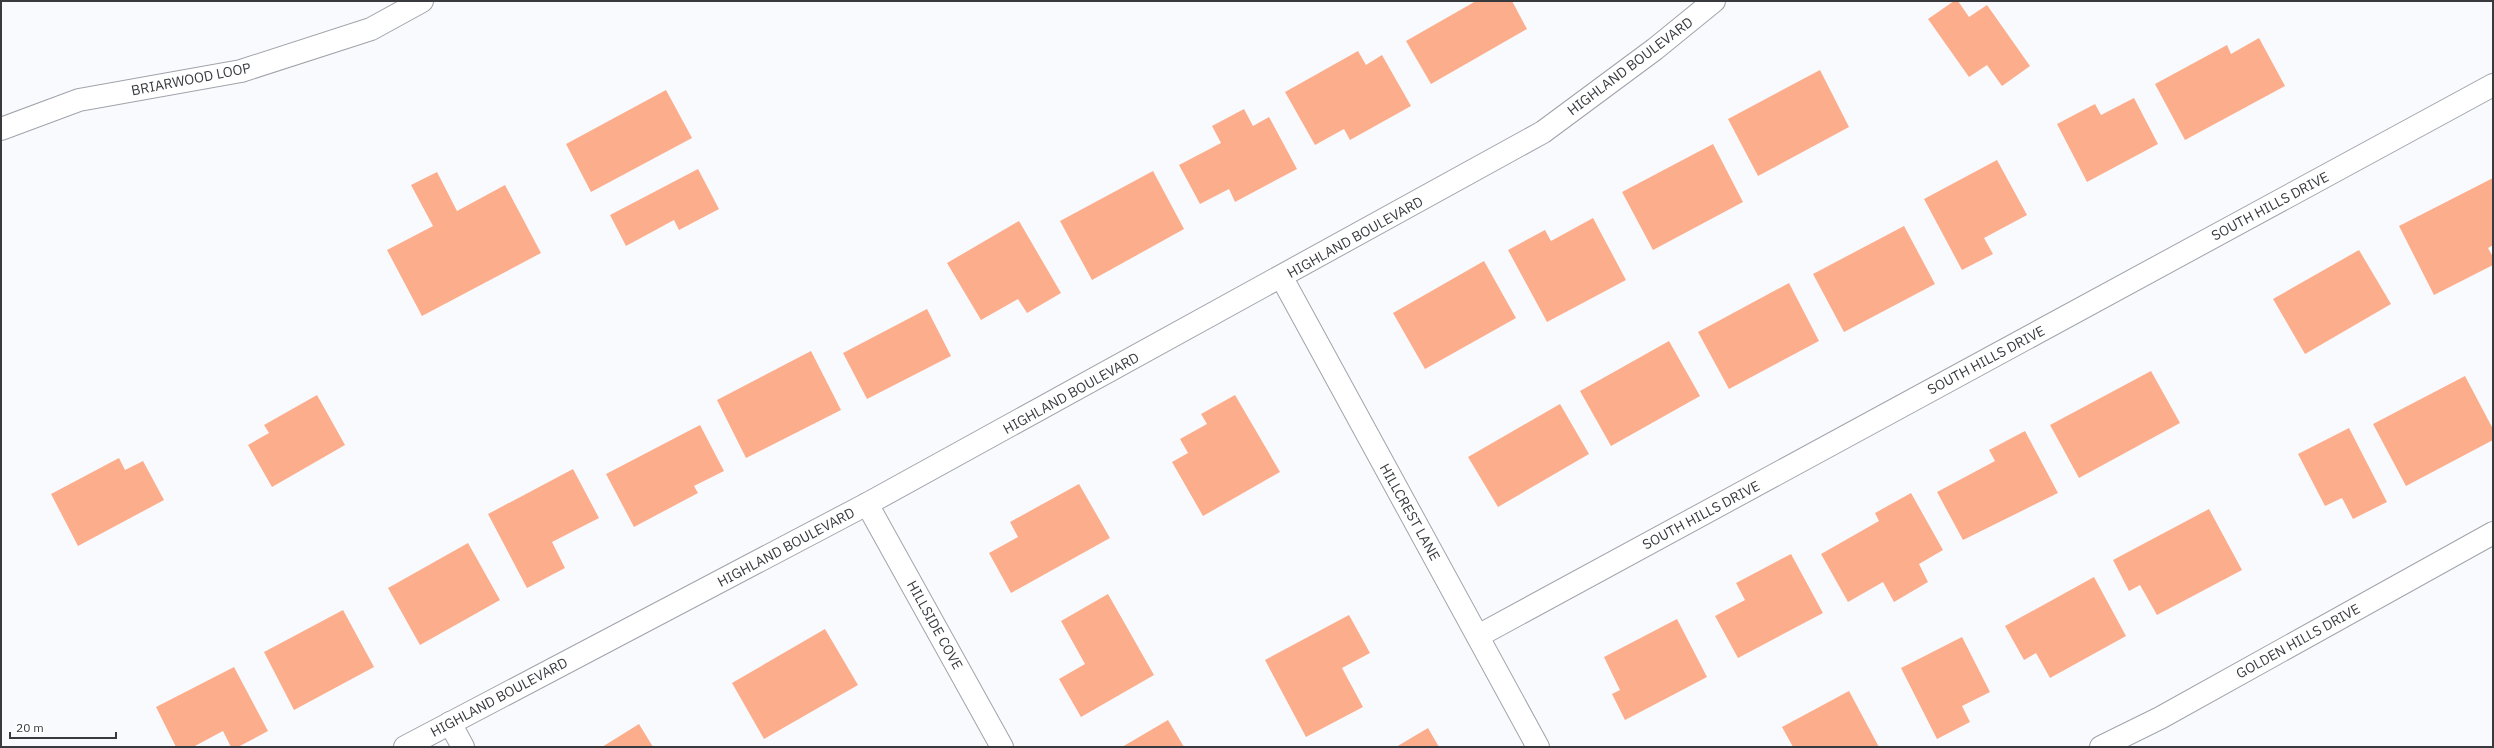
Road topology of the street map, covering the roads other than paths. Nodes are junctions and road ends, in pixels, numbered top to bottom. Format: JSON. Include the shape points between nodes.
{"nodes":[{"id":1,"x":422,"y":1,"type":"edge"},
{"id":2,"x":1714,"y":1,"type":"edge"},
{"id":3,"x":2493,"y":85,"type":"edge"},
{"id":4,"x":1,"y":129,"type":"edge"},
{"id":5,"x":1282,"y":278,"type":"junction"},
{"id":6,"x":868,"y":504,"type":"junction"},
{"id":7,"x":2493,"y":533,"type":"edge"},
{"id":8,"x":1478,"y":636,"type":"junction"},
{"id":9,"x":450,"y":723,"type":"junction"},
{"id":10,"x":405,"y":747,"type":"edge"},
{"id":11,"x":463,"y":747,"type":"edge"},
{"id":12,"x":1002,"y":747,"type":"edge"},
{"id":13,"x":1538,"y":747,"type":"edge"},
{"id":14,"x":2101,"y":747,"type":"edge"}],
"edges":[{"from":1,"to":4,"type":"street","name":"BRIARWOOD LOOP","via":[[371,29],[241,71],[79,100]]},
{"from":2,"to":5,"type":"street","name":"HIGHLAND BOULEVARD","via":[[1655,49],[1543,132]]},
{"from":3,"to":8,"type":"street","name":"SOUTH HILLS DRIVE"},
{"from":5,"to":6,"type":"street","name":"HIGHLAND BOULEVARD"},
{"from":5,"to":8,"type":"street","name":"HILLCREST LANE"},
{"from":6,"to":9,"type":"street","name":"HIGHLAND BOULEVARD"},
{"from":6,"to":12,"type":"street","name":"HILLSIDE COVE"},
{"from":7,"to":14,"type":"street","name":"GOLDEN HILLS DRIVE","via":[[2166,714]]},
{"from":8,"to":13,"type":"street","name":"HILLCREST LANE"},
{"from":9,"to":10,"type":"street","name":"HIGHLAND BOULEVARD"},
{"from":9,"to":11,"type":"street"}]}
